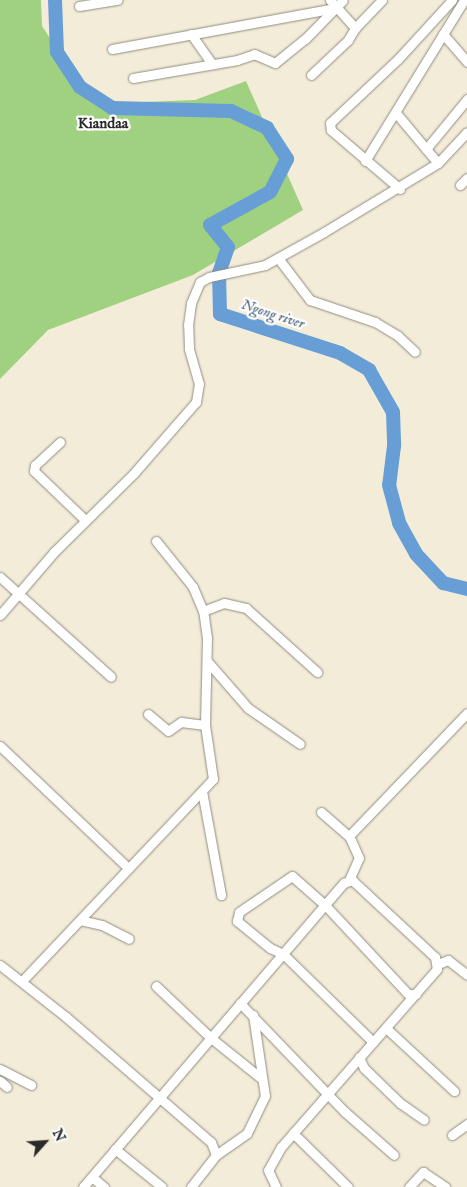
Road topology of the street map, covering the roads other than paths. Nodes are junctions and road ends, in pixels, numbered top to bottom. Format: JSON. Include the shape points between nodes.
{"nodes":[{"id":1,"x":118,"y":0,"type":"edge"},
{"id":2,"x":343,"y":0,"type":"edge"},
{"id":3,"x":382,"y":0,"type":"edge"},
{"id":4,"x":452,"y":0,"type":"edge"},
{"id":5,"x":464,"y":0,"type":"edge"},
{"id":6,"x":333,"y":4,"type":"edge"},
{"id":7,"x":79,"y":6,"type":"dead end"},
{"id":8,"x":355,"y":28,"type":"junction"},
{"id":9,"x":191,"y":34,"type":"junction"},
{"id":10,"x":443,"y":34,"type":"junction"},
{"id":11,"x":112,"y":49,"type":"dead end"},
{"id":12,"x":467,"y":62,"type":"edge"},
{"id":13,"x":211,"y":63,"type":"junction"},
{"id":14,"x":311,"y":75,"type":"dead end"},
{"id":15,"x":133,"y":78,"type":"dead end"},
{"id":16,"x":467,"y":99,"type":"edge"},
{"id":17,"x":396,"y":112,"type":"junction"},
{"id":18,"x":467,"y":132,"type":"edge"},
{"id":19,"x":426,"y":149,"type":"junction"},
{"id":20,"x":365,"y":162,"type":"junction"},
{"id":21,"x":438,"y":163,"type":"junction"},
{"id":22,"x":467,"y":178,"type":"edge"},
{"id":23,"x":460,"y":185,"type":"dead end"},
{"id":24,"x":400,"y":189,"type":"junction"},
{"id":25,"x":278,"y":258,"type":"junction"},
{"id":26,"x":415,"y":352,"type":"dead end"},
{"id":27,"x":60,"y":442,"type":"dead end"},
{"id":28,"x":84,"y":519,"type":"junction"},
{"id":29,"x":156,"y":541,"type":"dead end"},
{"id":30,"x":0,"y":577,"type":"edge"},
{"id":31,"x":20,"y":593,"type":"junction"},
{"id":32,"x":203,"y":611,"type":"junction"},
{"id":33,"x":0,"y":614,"type":"edge"},
{"id":34,"x":207,"y":661,"type":"junction"},
{"id":35,"x":317,"y":672,"type":"dead end"},
{"id":36,"x":111,"y":677,"type":"dead end"},
{"id":37,"x":467,"y":713,"type":"edge"},
{"id":38,"x":148,"y":714,"type":"dead end"},
{"id":39,"x":205,"y":725,"type":"junction"},
{"id":40,"x":300,"y":744,"type":"dead end"},
{"id":41,"x":0,"y":746,"type":"edge"},
{"id":42,"x":202,"y":791,"type":"junction"},
{"id":43,"x":321,"y":812,"type":"dead end"},
{"id":44,"x":349,"y":836,"type":"junction"},
{"id":45,"x":128,"y":868,"type":"junction"},
{"id":46,"x":349,"y":880,"type":"junction"},
{"id":47,"x":221,"y":895,"type":"dead end"},
{"id":48,"x":325,"y":905,"type":"junction"},
{"id":49,"x":80,"y":920,"type":"junction"},
{"id":50,"x":129,"y":939,"type":"dead end"},
{"id":51,"x":283,"y":954,"type":"junction"},
{"id":52,"x":438,"y":964,"type":"junction"},
{"id":53,"x":0,"y":965,"type":"edge"},
{"id":54,"x":467,"y":975,"type":"edge"},
{"id":55,"x":22,"y":981,"type":"junction"},
{"id":56,"x":156,"y":986,"type":"dead end"},
{"id":57,"x":416,"y":994,"type":"junction"},
{"id":58,"x":240,"y":1003,"type":"junction"},
{"id":59,"x":253,"y":1015,"type":"junction"},
{"id":60,"x":386,"y":1028,"type":"junction"},
{"id":61,"x":211,"y":1038,"type":"junction"},
{"id":62,"x":373,"y":1042,"type":"junction"},
{"id":63,"x":359,"y":1057,"type":"junction"},
{"id":64,"x":0,"y":1069,"type":"edge"},
{"id":65,"x":262,"y":1079,"type":"junction"},
{"id":66,"x":0,"y":1081,"type":"edge"},
{"id":67,"x":31,"y":1085,"type":"dead end"},
{"id":68,"x":7,"y":1088,"type":"dead end"},
{"id":69,"x":454,"y":1091,"type":"dead end"},
{"id":70,"x":329,"y":1094,"type":"junction"},
{"id":71,"x":158,"y":1098,"type":"junction"},
{"id":72,"x":424,"y":1120,"type":"dead end"},
{"id":73,"x":467,"y":1124,"type":"edge"},
{"id":74,"x":293,"y":1133,"type":"junction"},
{"id":75,"x":452,"y":1135,"type":"dead end"},
{"id":76,"x":115,"y":1149,"type":"junction"},
{"id":77,"x":216,"y":1155,"type":"junction"},
{"id":78,"x":394,"y":1155,"type":"dead end"},
{"id":79,"x":92,"y":1177,"type":"junction"},
{"id":80,"x":82,"y":1187,"type":"edge"},
{"id":81,"x":104,"y":1187,"type":"edge"},
{"id":82,"x":162,"y":1187,"type":"edge"},
{"id":83,"x":191,"y":1187,"type":"edge"},
{"id":84,"x":276,"y":1187,"type":"edge"},
{"id":85,"x":348,"y":1187,"type":"edge"},
{"id":86,"x":409,"y":1187,"type":"edge"},
{"id":87,"x":445,"y":1187,"type":"edge"}],
"edges":[{"from":1,"to":7,"type":"street"},
{"from":2,"to":6,"type":"street"},
{"from":3,"to":8,"type":"street"},
{"from":4,"to":20,"type":"street","via":[[398,59],[330,123],[331,130]]},
{"from":5,"to":10,"type":"street"},
{"from":6,"to":8,"type":"street"},
{"from":6,"to":9,"type":"street"},
{"from":6,"to":13,"type":"street","via":[[277,62],[254,54]]},
{"from":8,"to":14,"type":"street","via":[[348,40]]},
{"from":9,"to":11,"type":"street"},
{"from":9,"to":13,"type":"street"},
{"from":10,"to":12,"type":"street"},
{"from":10,"to":17,"type":"street"},
{"from":13,"to":15,"type":"street"},
{"from":16,"to":19,"type":"street"},
{"from":17,"to":19,"type":"street"},
{"from":17,"to":20,"type":"street"},
{"from":18,"to":21,"type":"street"},
{"from":19,"to":21,"type":"street"},
{"from":20,"to":24,"type":"street"},
{"from":21,"to":24,"type":"street"},
{"from":22,"to":23,"type":"street"},
{"from":24,"to":25,"type":"street"},
{"from":25,"to":26,"type":"street","via":[[310,300],[376,322]]},
{"from":25,"to":28,"type":"street","via":[[239,272],[209,277],[196,289],[188,325],[189,348],[199,384],[196,402],[134,473]]},
{"from":27,"to":28,"type":"street","via":[[35,465],[34,471]]},
{"from":28,"to":31,"type":"street"},
{"from":29,"to":32,"type":"street","via":[[193,587]]},
{"from":30,"to":31,"type":"street"},
{"from":31,"to":33,"type":"street"},
{"from":31,"to":36,"type":"street"},
{"from":32,"to":34,"type":"street"},
{"from":32,"to":35,"type":"street","via":[[224,603],[246,608]]},
{"from":34,"to":39,"type":"street"},
{"from":34,"to":40,"type":"street","via":[[248,708]]},
{"from":37,"to":44,"type":"street"},
{"from":38,"to":39,"type":"street","via":[[168,731],[182,722]]},
{"from":39,"to":42,"type":"street","via":[[214,774]]},
{"from":41,"to":45,"type":"street"},
{"from":42,"to":45,"type":"street"},
{"from":42,"to":47,"type":"street"},
{"from":43,"to":44,"type":"street"},
{"from":44,"to":46,"type":"street","via":[[359,858]]},
{"from":45,"to":49,"type":"street"},
{"from":46,"to":48,"type":"street"},
{"from":46,"to":52,"type":"street","via":[[361,886],[406,928]]},
{"from":48,"to":51,"type":"street"},
{"from":48,"to":51,"type":"street","via":[[292,876],[239,912],[237,921],[270,948]]},
{"from":48,"to":57,"type":"street","via":[[408,994]]},
{"from":49,"to":50,"type":"street","via":[[102,925]]},
{"from":49,"to":55,"type":"street"},
{"from":51,"to":58,"type":"street"},
{"from":51,"to":62,"type":"street"},
{"from":52,"to":54,"type":"street","via":[[448,960]]},
{"from":52,"to":57,"type":"street"},
{"from":53,"to":55,"type":"street"},
{"from":55,"to":71,"type":"street"},
{"from":56,"to":61,"type":"street"},
{"from":57,"to":60,"type":"street"},
{"from":58,"to":59,"type":"street"},
{"from":58,"to":61,"type":"street"},
{"from":59,"to":65,"type":"street"},
{"from":59,"to":70,"type":"street"},
{"from":60,"to":62,"type":"street"},
{"from":60,"to":69,"type":"street"},
{"from":61,"to":65,"type":"street"},
{"from":61,"to":71,"type":"street"},
{"from":62,"to":63,"type":"street"},
{"from":63,"to":70,"type":"street"},
{"from":63,"to":72,"type":"street","via":[[364,1068]]},
{"from":64,"to":67,"type":"street"},
{"from":65,"to":77,"type":"street","via":[[265,1096],[247,1133]]},
{"from":66,"to":68,"type":"street"},
{"from":70,"to":74,"type":"street"},
{"from":70,"to":78,"type":"street"},
{"from":71,"to":76,"type":"street"},
{"from":71,"to":77,"type":"street","via":[[211,1142]]},
{"from":73,"to":75,"type":"street"},
{"from":74,"to":84,"type":"street","via":[[268,1170]]},
{"from":74,"to":85,"type":"street"},
{"from":76,"to":79,"type":"street"},
{"from":76,"to":82,"type":"street"},
{"from":77,"to":83,"type":"street"},
{"from":79,"to":80,"type":"street"},
{"from":79,"to":81,"type":"street"},
{"from":86,"to":87,"type":"street","via":[[423,1172]]}]}
